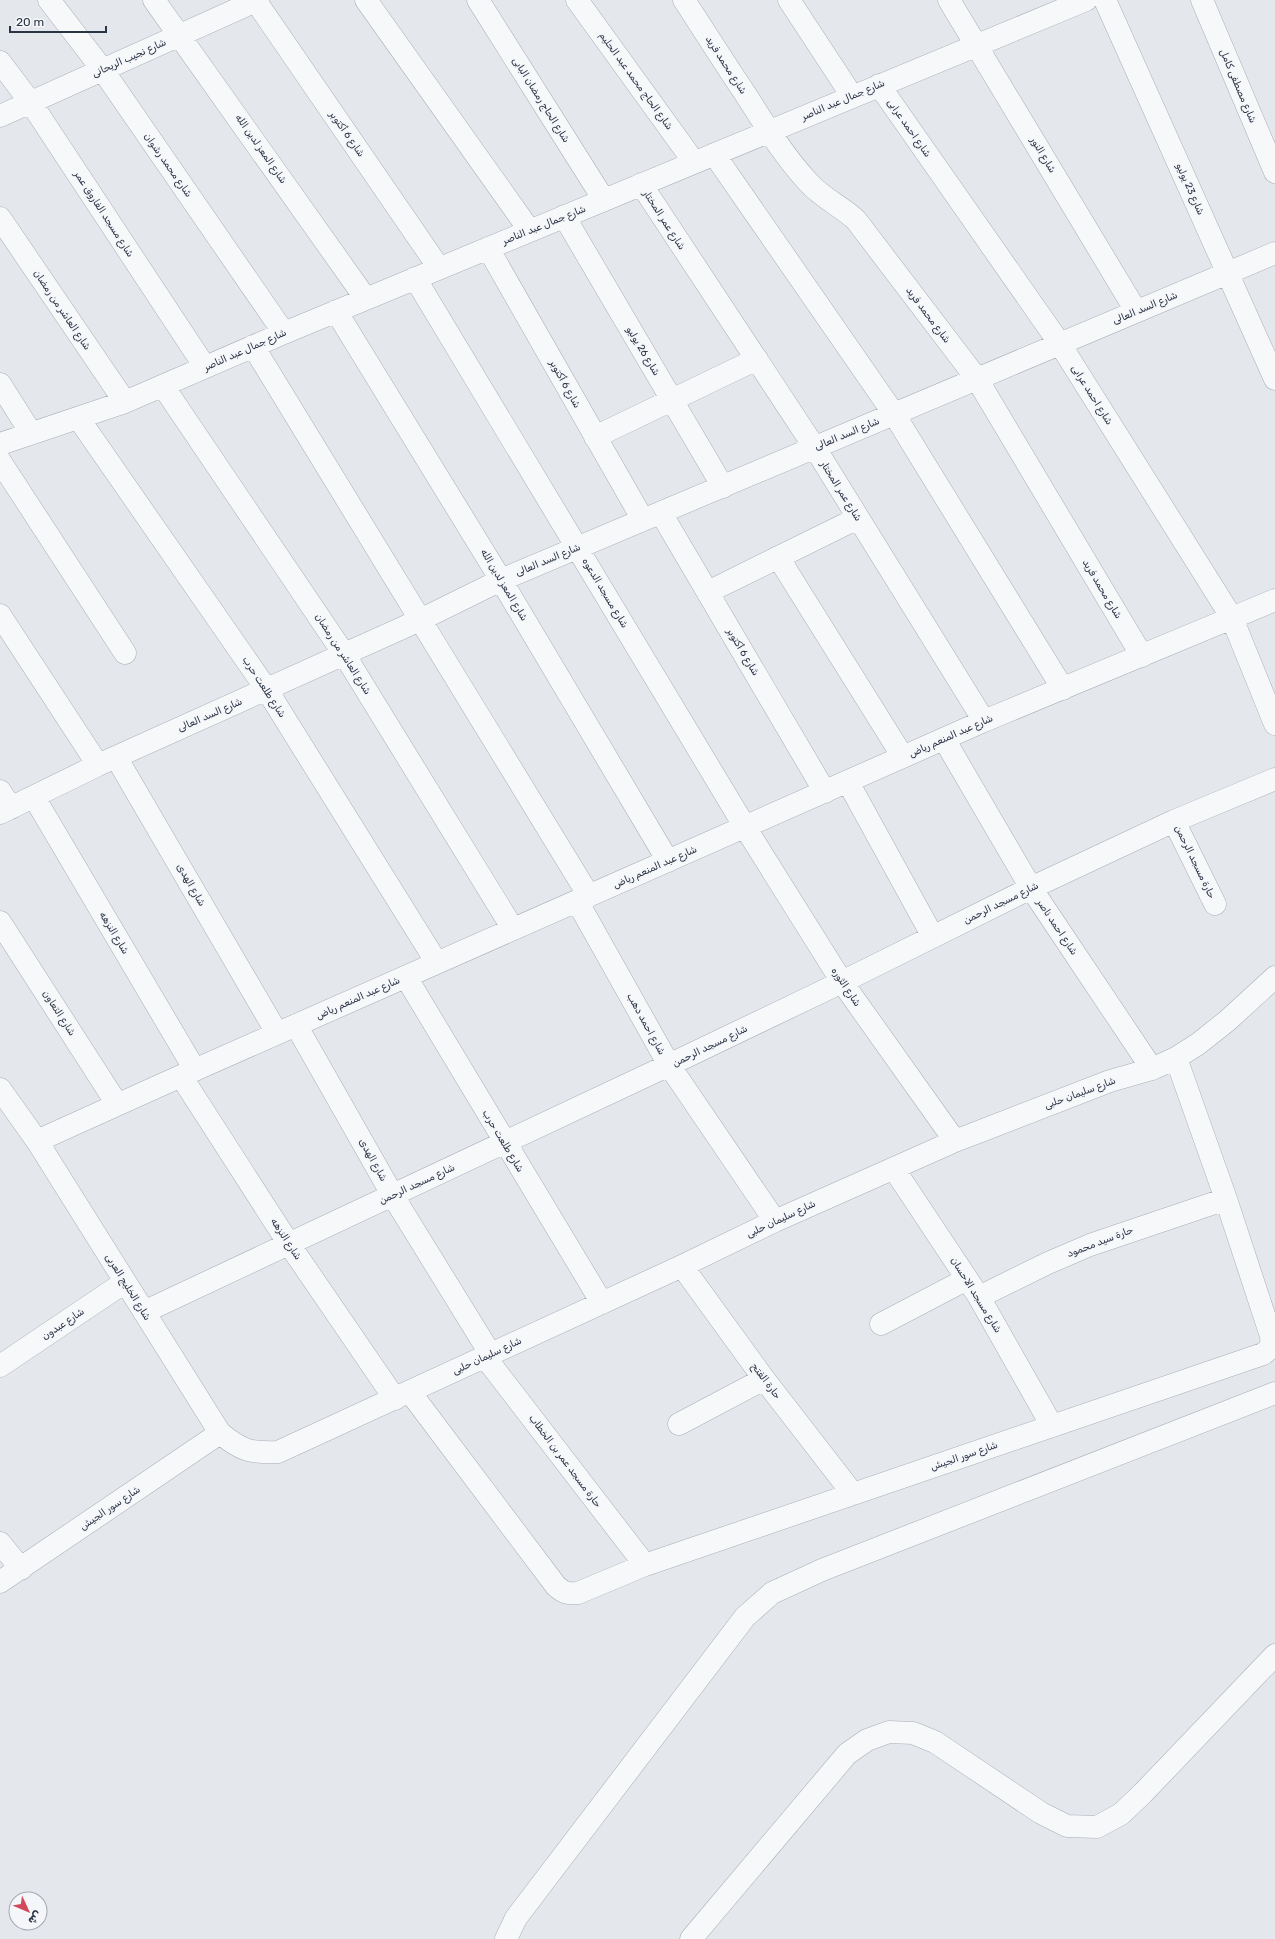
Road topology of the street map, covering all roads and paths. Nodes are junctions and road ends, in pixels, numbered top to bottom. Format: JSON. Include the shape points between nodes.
{"nodes":[{"id":1,"x":49,"y":0,"type":"edge"},
{"id":2,"x":154,"y":0,"type":"edge"},
{"id":3,"x":256,"y":0,"type":"edge"},
{"id":4,"x":366,"y":0,"type":"edge"},
{"id":5,"x":478,"y":0,"type":"edge"},
{"id":6,"x":577,"y":0,"type":"edge"},
{"id":7,"x":684,"y":0,"type":"edge"},
{"id":8,"x":789,"y":0,"type":"edge"},
{"id":9,"x":949,"y":0,"type":"edge"},
{"id":10,"x":1086,"y":0,"type":"edge"},
{"id":11,"x":1106,"y":0,"type":"edge"},
{"id":12,"x":1202,"y":0,"type":"edge"},
{"id":13,"x":180,"y":35,"type":"junction"},
{"id":14,"x":977,"y":44,"type":"junction"},
{"id":15,"x":0,"y":62,"type":"edge"},
{"id":16,"x":102,"y":69,"type":"junction"},
{"id":17,"x":879,"y":85,"type":"junction"},
{"id":18,"x":852,"y":96,"type":"junction"},
{"id":19,"x":31,"y":103,"type":"junction"},
{"id":20,"x":0,"y":116,"type":"edge"},
{"id":21,"x":768,"y":131,"type":"junction"},
{"id":22,"x":714,"y":154,"type":"junction"},
{"id":23,"x":694,"y":162,"type":"junction"},
{"id":24,"x":1275,"y":172,"type":"edge"},
{"id":25,"x":641,"y":184,"type":"junction"},
{"id":26,"x":604,"y":200,"type":"junction"},
{"id":27,"x":564,"y":216,"type":"junction"},
{"id":28,"x":0,"y":218,"type":"edge"},
{"id":29,"x":530,"y":231,"type":"junction"},
{"id":30,"x":488,"y":248,"type":"junction"},
{"id":31,"x":1275,"y":253,"type":"edge"},
{"id":32,"x":439,"y":268,"type":"junction"},
{"id":33,"x":1228,"y":273,"type":"junction"},
{"id":34,"x":415,"y":278,"type":"junction"},
{"id":35,"x":366,"y":299,"type":"junction"},
{"id":36,"x":336,"y":311,"type":"junction"},
{"id":37,"x":1136,"y":311,"type":"junction"},
{"id":38,"x":284,"y":332,"type":"junction"},
{"id":39,"x":1060,"y":344,"type":"junction"},
{"id":40,"x":253,"y":346,"type":"junction"},
{"id":41,"x":756,"y":359,"type":"junction"},
{"id":42,"x":204,"y":367,"type":"junction"},
{"id":43,"x":977,"y":379,"type":"junction"},
{"id":44,"x":1275,"y":379,"type":"edge"},
{"id":45,"x":0,"y":384,"type":"edge"},
{"id":46,"x":163,"y":386,"type":"junction"},
{"id":47,"x":672,"y":399,"type":"junction"},
{"id":48,"x":125,"y":402,"type":"junction"},
{"id":49,"x":894,"y":414,"type":"junction"},
{"id":50,"x":79,"y":419,"type":"junction"},
{"id":51,"x":31,"y":433,"type":"junction"},
{"id":52,"x":595,"y":437,"type":"junction"},
{"id":53,"x":0,"y":444,"type":"edge"},
{"id":54,"x":815,"y":448,"type":"junction"},
{"id":55,"x":0,"y":461,"type":"edge"},
{"id":56,"x":723,"y":487,"type":"junction"},
{"id":57,"x":652,"y":517,"type":"junction"},
{"id":58,"x":858,"y":518,"type":"junction"},
{"id":59,"x":578,"y":548,"type":"junction"},
{"id":60,"x":778,"y":557,"type":"junction"},
{"id":61,"x":501,"y":580,"type":"junction"},
{"id":62,"x":708,"y":592,"type":"junction"},
{"id":63,"x":1275,"y":600,"type":"edge"},
{"id":64,"x":0,"y":615,"type":"edge"},
{"id":65,"x":1232,"y":618,"type":"junction"},
{"id":66,"x":420,"y":620,"type":"junction"},
{"id":67,"x":125,"y":653,"type":"dead end"},
{"id":68,"x":344,"y":654,"type":"junction"},
{"id":69,"x":1142,"y":656,"type":"junction"},
{"id":70,"x":1063,"y":689,"type":"junction"},
{"id":71,"x":267,"y":690,"type":"junction"},
{"id":72,"x":984,"y":721,"type":"junction"},
{"id":73,"x":1275,"y":724,"type":"edge"},
{"id":74,"x":944,"y":739,"type":"junction"},
{"id":75,"x":903,"y":757,"type":"junction"},
{"id":76,"x":107,"y":761,"type":"junction"},
{"id":77,"x":1275,"y":779,"type":"edge"},
{"id":78,"x":848,"y":782,"type":"junction"},
{"id":79,"x":825,"y":792,"type":"junction"},
{"id":80,"x":34,"y":797,"type":"junction"},
{"id":81,"x":4,"y":804,"type":"edge"},
{"id":82,"x":1174,"y":821,"type":"junction"},
{"id":83,"x":745,"y":827,"type":"junction"},
{"id":84,"x":668,"y":861,"type":"junction"},
{"id":85,"x":1031,"y":888,"type":"junction"},
{"id":86,"x":583,"y":899,"type":"junction"},
{"id":87,"x":1215,"y":904,"type":"dead end"},
{"id":88,"x":0,"y":922,"type":"edge"},
{"id":89,"x":513,"y":929,"type":"junction"},
{"id":90,"x":933,"y":937,"type":"junction"},
{"id":91,"x":438,"y":963,"type":"junction"},
{"id":92,"x":406,"y":977,"type":"junction"},
{"id":93,"x":1275,"y":977,"type":"edge"},
{"id":94,"x":842,"y":982,"type":"junction"},
{"id":95,"x":287,"y":1029,"type":"junction"},
{"id":96,"x":1176,"y":1058,"type":"junction"},
{"id":97,"x":669,"y":1065,"type":"junction"},
{"id":98,"x":1152,"y":1069,"type":"junction"},
{"id":99,"x":188,"y":1073,"type":"junction"},
{"id":100,"x":0,"y":1088,"type":"edge"},
{"id":101,"x":117,"y":1104,"type":"junction"},
{"id":102,"x":37,"y":1141,"type":"junction"},
{"id":103,"x":956,"y":1141,"type":"junction"},
{"id":104,"x":504,"y":1143,"type":"junction"},
{"id":105,"x":894,"y":1169,"type":"junction"},
{"id":106,"x":393,"y":1196,"type":"junction"},
{"id":107,"x":1226,"y":1199,"type":"junction"},
{"id":108,"x":775,"y":1221,"type":"junction"},
{"id":109,"x":289,"y":1244,"type":"junction"},
{"id":110,"x":682,"y":1266,"type":"junction"},
{"id":111,"x":967,"y":1279,"type":"junction"},
{"id":112,"x":125,"y":1282,"type":"junction"},
{"id":113,"x":979,"y":1297,"type":"junction"},
{"id":114,"x":602,"y":1303,"type":"junction"},
{"id":115,"x":144,"y":1312,"type":"junction"},
{"id":116,"x":881,"y":1324,"type":"dead end"},
{"id":117,"x":488,"y":1356,"type":"junction"},
{"id":118,"x":0,"y":1366,"type":"edge"},
{"id":119,"x":764,"y":1379,"type":"junction"},
{"id":120,"x":1275,"y":1393,"type":"edge"},
{"id":121,"x":402,"y":1395,"type":"junction"},
{"id":122,"x":679,"y":1424,"type":"dead end"},
{"id":123,"x":1052,"y":1426,"type":"junction"},
{"id":124,"x":220,"y":1433,"type":"junction"},
{"id":125,"x":278,"y":1452,"type":"joint"},
{"id":126,"x":853,"y":1494,"type":"junction"},
{"id":127,"x":0,"y":1543,"type":"edge"},
{"id":128,"x":645,"y":1565,"type":"junction"},
{"id":129,"x":21,"y":1569,"type":"junction"},
{"id":130,"x":0,"y":1582,"type":"edge"},
{"id":131,"x":1275,"y":1655,"type":"edge"},
{"id":132,"x":506,"y":1939,"type":"edge"},
{"id":133,"x":691,"y":1939,"type":"edge"}],
"edges":[{"from":1,"to":16,"type":"street","name":"شارع محمد رشوان"},
{"from":2,"to":13,"type":"street","name":"شارع المعز لدين الله"},
{"from":3,"to":13,"type":"street","name":"شارع نجيب الريحانى"},
{"from":3,"to":32,"type":"street","name":"شارع 6 أكتوبر"},
{"from":4,"to":29,"type":"street"},
{"from":5,"to":26,"type":"street","name":"شارع الحاج رمضان البابى"},
{"from":6,"to":23,"type":"street","name":"شارع الحاج محمد عبد الحليم"},
{"from":7,"to":21,"type":"street","name":"شارع محمد فريد"},
{"from":8,"to":18,"type":"street"},
{"from":9,"to":14,"type":"street","name":"شارع النور"},
{"from":10,"to":14,"type":"street","name":"شارع جمال عبد الناصر"},
{"from":11,"to":33,"type":"street","name":"شارع 23 يوليو"},
{"from":12,"to":24,"type":"street","name":"شارع مصطفى كامل"},
{"from":13,"to":16,"type":"street","name":"شارع نجيب الريحانى"},
{"from":13,"to":35,"type":"street","name":"شارع المعز لدين الله"},
{"from":14,"to":17,"type":"street","name":"شارع جمال عبد الناصر"},
{"from":14,"to":37,"type":"street","name":"شارع النور"},
{"from":15,"to":19,"type":"street","name":"شارع مسجد الفاروق عمر"},
{"from":16,"to":19,"type":"street","name":"شارع نجيب الريحانى"},
{"from":16,"to":38,"type":"street","name":"شارع محمد رشوان"},
{"from":17,"to":18,"type":"street","name":"شارع جمال عبد الناصر"},
{"from":17,"to":39,"type":"street","name":"شارع احمد عرابى"},
{"from":18,"to":21,"type":"street","name":"شارع جمال عبد الناصر"},
{"from":19,"to":20,"type":"street","name":"شارع نجيب الريحانى"},
{"from":19,"to":42,"type":"street","name":"شارع مسجد الفاروق عمر"},
{"from":21,"to":22,"type":"street","name":"شارع جمال عبد الناصر"},
{"from":21,"to":43,"type":"street","name":"شارع محمد فريد","via":[[809,183],[831,203],[856,220]]},
{"from":22,"to":23,"type":"street","name":"شارع جمال عبد الناصر"},
{"from":22,"to":49,"type":"street"},
{"from":23,"to":25,"type":"street","name":"شارع جمال عبد الناصر"},
{"from":25,"to":26,"type":"street","name":"شارع جمال عبد الناصر"},
{"from":25,"to":41,"type":"street","name":"شارع عمر المختار"},
{"from":26,"to":27,"type":"street","name":"شارع جمال عبد الناصر"},
{"from":27,"to":29,"type":"street","name":"شارع جمال عبد الناصر"},
{"from":27,"to":47,"type":"street","name":"شارع 26 يوليو"},
{"from":28,"to":48,"type":"street","name":"شارع العاشر من رمضان"},
{"from":29,"to":30,"type":"street","name":"شارع جمال عبد الناصر"},
{"from":30,"to":32,"type":"street","name":"شارع جمال عبد الناصر"},
{"from":30,"to":52,"type":"street","name":"شارع 6 أكتوبر"},
{"from":31,"to":33,"type":"street","name":"شارع السد العالى"},
{"from":32,"to":34,"type":"street","name":"شارع جمال عبد الناصر"},
{"from":33,"to":37,"type":"street","name":"شارع السد العالى"},
{"from":33,"to":44,"type":"street","name":"شارع 23 يوليو"},
{"from":34,"to":35,"type":"street","name":"شارع جمال عبد الناصر"},
{"from":34,"to":59,"type":"street","name":"شارع مسجد الدعوه"},
{"from":35,"to":36,"type":"street","name":"شارع جمال عبد الناصر"},
{"from":36,"to":38,"type":"street","name":"شارع جمال عبد الناصر"},
{"from":36,"to":61,"type":"street","name":"شارع المعز لدين الله"},
{"from":37,"to":39,"type":"street","name":"شارع السد العالى"},
{"from":38,"to":40,"type":"street","name":"شارع جمال عبد الناصر"},
{"from":39,"to":43,"type":"street","name":"شارع السد العالى"},
{"from":39,"to":65,"type":"street","name":"شارع احمد عرابى"},
{"from":40,"to":42,"type":"street","name":"شارع جمال عبد الناصر"},
{"from":40,"to":66,"type":"street"},
{"from":41,"to":47,"type":"street"},
{"from":41,"to":54,"type":"street","name":"شارع عمر المختار"},
{"from":42,"to":46,"type":"street","name":"شارع جمال عبد الناصر"},
{"from":43,"to":49,"type":"street","name":"شارع السد العالى"},
{"from":43,"to":69,"type":"street","name":"شارع محمد فريد"},
{"from":45,"to":51,"type":"street"},
{"from":46,"to":48,"type":"street","name":"شارع جمال عبد الناصر"},
{"from":46,"to":68,"type":"street","name":"شارع العاشر من رمضان"},
{"from":47,"to":52,"type":"street"},
{"from":47,"to":56,"type":"street","name":"شارع 26 يوليو"},
{"from":48,"to":50,"type":"street","name":"شارع جمال عبد الناصر"},
{"from":49,"to":54,"type":"street","name":"شارع السد العالى"},
{"from":49,"to":70,"type":"street"},
{"from":50,"to":51,"type":"street","name":"شارع جمال عبد الناصر"},
{"from":50,"to":71,"type":"street","name":"شارع طلعت حرب"},
{"from":51,"to":53,"type":"street","name":"شارع جمال عبد الناصر"},
{"from":52,"to":57,"type":"street","name":"شارع 6 أكتوبر"},
{"from":54,"to":56,"type":"street","name":"شارع السد العالى"},
{"from":54,"to":58,"type":"street","name":"شارع عمر المختار"},
{"from":55,"to":67,"type":"street"},
{"from":56,"to":57,"type":"street","name":"شارع السد العالى"},
{"from":57,"to":59,"type":"street","name":"شارع السد العالى"},
{"from":57,"to":62,"type":"street","name":"شارع 6 أكتوبر"},
{"from":58,"to":60,"type":"street"},
{"from":58,"to":72,"type":"street","name":"شارع عمر المختار"},
{"from":59,"to":61,"type":"street","name":"شارع السد العالى"},
{"from":59,"to":83,"type":"street","name":"شارع مسجد الدعوه"},
{"from":60,"to":62,"type":"street"},
{"from":60,"to":75,"type":"street"},
{"from":61,"to":66,"type":"street","name":"شارع السد العالى"},
{"from":61,"to":84,"type":"street","name":"شارع المعز لدين الله"},
{"from":62,"to":79,"type":"street","name":"شارع 6 أكتوبر"},
{"from":63,"to":65,"type":"street","name":"شارع عبد المنعم رياض"},
{"from":64,"to":76,"type":"street","name":"شارع الهدى"},
{"from":65,"to":69,"type":"street","name":"شارع عبد المنعم رياض"},
{"from":65,"to":73,"type":"street","name":"شارع احمد عرابى"},
{"from":66,"to":68,"type":"street","name":"شارع السد العالى"},
{"from":66,"to":86,"type":"street"},
{"from":68,"to":71,"type":"street","name":"شارع السد العالى"},
{"from":68,"to":89,"type":"street","name":"شارع العاشر من رمضان"},
{"from":69,"to":70,"type":"street","name":"شارع عبد المنعم رياض"},
{"from":70,"to":72,"type":"street","name":"شارع عبد المنعم رياض"},
{"from":71,"to":76,"type":"street","name":"شارع السد العالى"},
{"from":71,"to":91,"type":"street","name":"شارع طلعت حرب"},
{"from":72,"to":74,"type":"street","name":"شارع عبد المنعم رياض"},
{"from":74,"to":75,"type":"street","name":"شارع عبد المنعم رياض"},
{"from":74,"to":85,"type":"street","name":"شارع احمد ناصر"},
{"from":75,"to":78,"type":"street","name":"شارع عبد المنعم رياض"},
{"from":76,"to":80,"type":"street","name":"شارع السد العالى"},
{"from":76,"to":95,"type":"street","name":"شارع الهدى"},
{"from":77,"to":82,"type":"street","name":"شارع مسجد الرحمن"},
{"from":78,"to":79,"type":"street","name":"شارع عبد المنعم رياض"},
{"from":78,"to":90,"type":"street"},
{"from":79,"to":83,"type":"street","name":"شارع عبد المنعم رياض"},
{"from":80,"to":81,"type":"street","name":"شارع السد العالى"},
{"from":80,"to":99,"type":"street","name":"شارع النزهه"},
{"from":82,"to":85,"type":"street","name":"شارع مسجد الرحمن"},
{"from":82,"to":87,"type":"street","name":"حارة مسجد الرحمن"},
{"from":83,"to":84,"type":"street","name":"شارع عبد المنعم رياض"},
{"from":83,"to":94,"type":"street","name":"شارع الثوره"},
{"from":84,"to":86,"type":"street","name":"شارع عبد المنعم رياض"},
{"from":85,"to":90,"type":"street","name":"شارع مسجد الرحمن"},
{"from":85,"to":98,"type":"street","name":"شارع احمد ناصر"},
{"from":86,"to":89,"type":"street","name":"شارع عبد المنعم رياض"},
{"from":86,"to":97,"type":"street","name":"شارع احمد دهب"},
{"from":88,"to":101,"type":"street","name":"شارع التعاون"},
{"from":89,"to":91,"type":"street","name":"شارع عبد المنعم رياض"},
{"from":90,"to":94,"type":"street","name":"شارع مسجد الرحمن"},
{"from":91,"to":92,"type":"street","name":"شارع عبد المنعم رياض"},
{"from":92,"to":95,"type":"street","name":"شارع عبد المنعم رياض"},
{"from":92,"to":104,"type":"street","name":"شارع طلعت حرب"},
{"from":93,"to":96,"type":"street","name":"شارع سليمان حلبى","via":[[1227,1021]]},
{"from":94,"to":97,"type":"street","name":"شارع مسجد الرحمن"},
{"from":94,"to":103,"type":"street","name":"شارع الثوره"},
{"from":95,"to":99,"type":"street","name":"شارع عبد المنعم رياض"},
{"from":95,"to":106,"type":"street","name":"شارع الهدى"},
{"from":96,"to":98,"type":"street","name":"شارع سليمان حلبى"},
{"from":96,"to":107,"type":"street"},
{"from":97,"to":104,"type":"street","name":"شارع مسجد الرحمن"},
{"from":97,"to":108,"type":"street","name":"شارع احمد دهب"},
{"from":98,"to":103,"type":"street","name":"شارع سليمان حلبى","via":[[1110,1081]]},
{"from":99,"to":101,"type":"street","name":"شارع عبد المنعم رياض"},
{"from":99,"to":109,"type":"street","name":"شارع النزهه"},
{"from":100,"to":102,"type":"street","name":"شارع الخليج العربى"},
{"from":101,"to":102,"type":"street","name":"شارع عبد المنعم رياض"},
{"from":102,"to":112,"type":"street","name":"شارع الخليج العربى"},
{"from":103,"to":105,"type":"street","name":"شارع سليمان حلبى"},
{"from":104,"to":106,"type":"street","name":"شارع مسجد الرحمن"},
{"from":104,"to":114,"type":"street","name":"شارع طلعت حرب"},
{"from":105,"to":108,"type":"street","name":"شارع سليمان حلبى"},
{"from":105,"to":111,"type":"street","name":"شارع مسجد الاحسان"},
{"from":106,"to":109,"type":"street","name":"شارع مسجد الرحمن"},
{"from":106,"to":117,"type":"street","name":"شارع الهدى"},
{"from":107,"to":113,"type":"street","name":"حارة سيد محمود","via":[[1090,1245]]},
{"from":107,"to":123,"type":"street","name":"شارع سور الجيش","via":[[1271,1336],[1269,1350]]},
{"from":108,"to":110,"type":"street","name":"شارع سليمان حلبى"},
{"from":109,"to":115,"type":"street","name":"شارع مسجد الرحمن"},
{"from":109,"to":121,"type":"street","name":"شارع النزهه"},
{"from":110,"to":114,"type":"street","name":"شارع سليمان حلبى"},
{"from":110,"to":119,"type":"street","name":"حارة الفتح"},
{"from":111,"to":113,"type":"street","name":"شارع مسجد الاحسان"},
{"from":111,"to":116,"type":"street"},
{"from":112,"to":115,"type":"street","name":"شارع الخليج العربى"},
{"from":112,"to":118,"type":"street","name":"شارع عبدون"},
{"from":113,"to":123,"type":"street","name":"شارع مسجد الاحسان"},
{"from":114,"to":117,"type":"street","name":"شارع سليمان حلبى"},
{"from":115,"to":124,"type":"street","name":"شارع الخليج العربى"},
{"from":117,"to":121,"type":"street","name":"شارع سليمان حلبى"},
{"from":117,"to":128,"type":"street","name":"حارة مسجد عمر بن الخطاب"},
{"from":119,"to":122,"type":"street"},
{"from":119,"to":126,"type":"street","name":"حارة الفتح"},
{"from":120,"to":132,"type":"street","via":[[822,1570],[772,1593],[745,1616],[516,1918]]},
{"from":121,"to":125,"type":"street","name":"شارع سليمان حلبى"},
{"from":121,"to":128,"type":"street","name":"شارع النزهه","via":[[562,1592],[578,1593]]},
{"from":123,"to":126,"type":"street","name":"شارع سور الجيش"},
{"from":124,"to":125,"type":"street","name":"شارع الخليج العربى","via":[[235,1446],[254,1453]]},
{"from":124,"to":129,"type":"street","name":"شارع سور الجيش"},
{"from":126,"to":128,"type":"street","name":"شارع سور الجيش"},
{"from":127,"to":129,"type":"street"},
{"from":129,"to":130,"type":"street","name":"شارع سور الجيش"},
{"from":131,"to":133,"type":"street","via":[[1143,1793],[1121,1814],[1097,1827],[1067,1826],[1047,1816],[935,1742],[913,1733],[889,1732],[866,1740],[847,1754]]}]}
